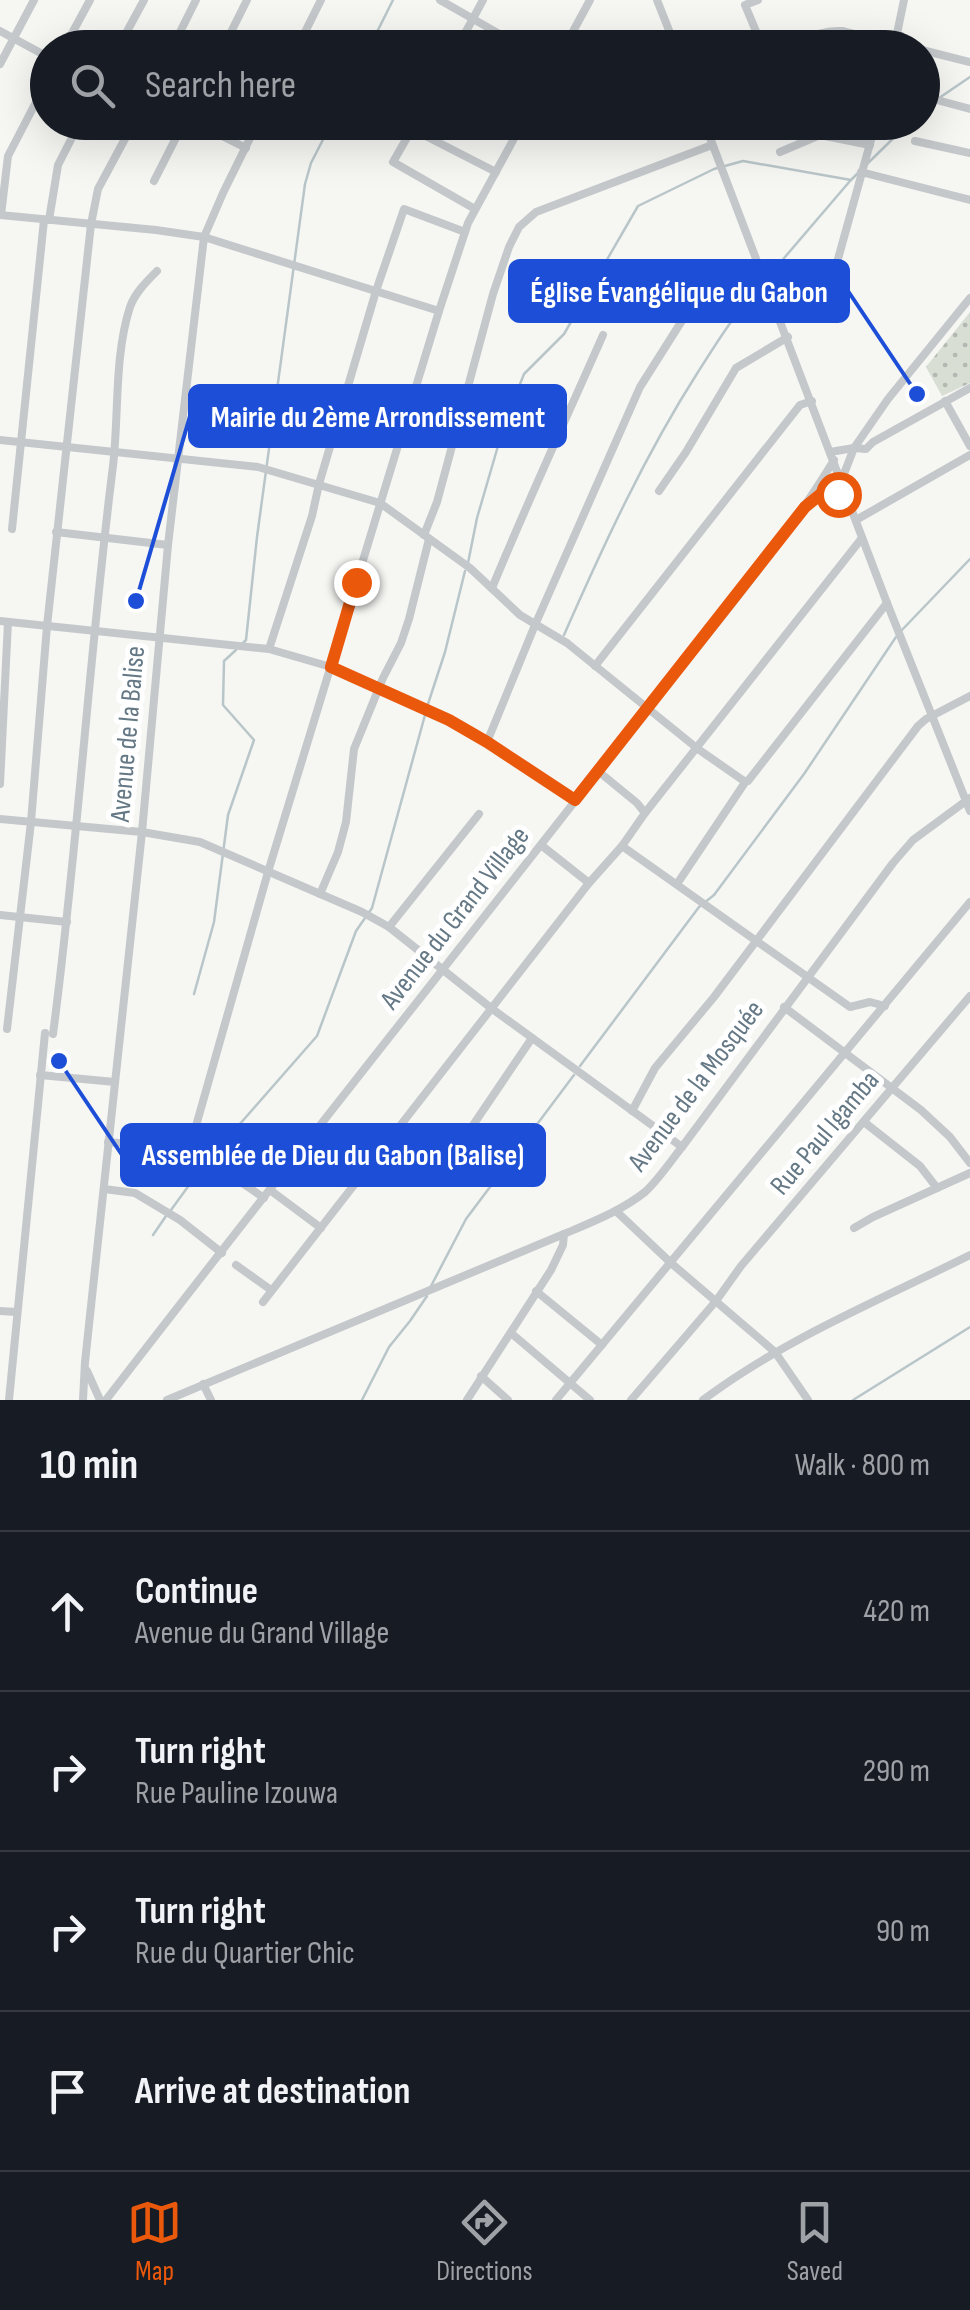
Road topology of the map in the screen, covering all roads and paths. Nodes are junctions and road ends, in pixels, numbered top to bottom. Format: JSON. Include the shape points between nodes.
{"nodes":[{"id":1,"x":34,"y":0,"type":"edge"},
{"id":2,"x":90,"y":0,"type":"edge"},
{"id":3,"x":144,"y":0,"type":"edge"},
{"id":4,"x":196,"y":0,"type":"edge"},
{"id":5,"x":247,"y":0,"type":"edge"},
{"id":6,"x":321,"y":0,"type":"edge"},
{"id":7,"x":440,"y":0,"type":"edge"},
{"id":8,"x":484,"y":0,"type":"edge"},
{"id":9,"x":590,"y":0,"type":"edge"},
{"id":10,"x":657,"y":0,"type":"edge"},
{"id":11,"x":756,"y":0,"type":"edge"},
{"id":12,"x":908,"y":2,"type":"edge"},
{"id":13,"x":473,"y":19,"type":"junction"},
{"id":14,"x":74,"y":30,"type":"edge"},
{"id":15,"x":128,"y":30,"type":"edge"},
{"id":16,"x":181,"y":30,"type":"edge"},
{"id":17,"x":232,"y":30,"type":"edge"},
{"id":18,"x":305,"y":30,"type":"edge"},
{"id":19,"x":467,"y":30,"type":"edge"},
{"id":20,"x":492,"y":30,"type":"edge"},
{"id":21,"x":574,"y":30,"type":"edge"},
{"id":22,"x":669,"y":30,"type":"edge"},
{"id":23,"x":755,"y":30,"type":"edge"},
{"id":24,"x":899,"y":30,"type":"edge"},
{"id":25,"x":0,"y":31,"type":"edge"},
{"id":26,"x":12,"y":38,"type":"junction"},
{"id":27,"x":30,"y":48,"type":"edge"},
{"id":28,"x":940,"y":54,"type":"edge"},
{"id":29,"x":970,"y":62,"type":"edge"},
{"id":30,"x":0,"y":64,"type":"edge"},
{"id":31,"x":940,"y":101,"type":"edge"},
{"id":32,"x":970,"y":109,"type":"edge"},
{"id":33,"x":30,"y":110,"type":"edge"},
{"id":34,"x":71,"y":140,"type":"edge"},
{"id":35,"x":124,"y":140,"type":"edge"},
{"id":36,"x":175,"y":140,"type":"edge"},
{"id":37,"x":230,"y":140,"type":"edge"},
{"id":38,"x":250,"y":140,"type":"edge"},
{"id":39,"x":405,"y":140,"type":"edge"},
{"id":40,"x":439,"y":140,"type":"edge"},
{"id":41,"x":513,"y":140,"type":"edge"},
{"id":42,"x":710,"y":140,"type":"edge"},
{"id":43,"x":810,"y":140,"type":"edge"},
{"id":44,"x":842,"y":140,"type":"edge"},
{"id":45,"x":871,"y":140,"type":"edge"},
{"id":46,"x":916,"y":140,"type":"dead end"},
{"id":47,"x":712,"y":145,"type":"junction"},
{"id":48,"x":870,"y":145,"type":"junction"},
{"id":49,"x":246,"y":148,"type":"junction"},
{"id":50,"x":780,"y":152,"type":"dead end"},
{"id":51,"x":970,"y":153,"type":"edge"},
{"id":52,"x":4,"y":154,"type":"edge"},
{"id":53,"x":862,"y":171,"type":"junction"},
{"id":54,"x":496,"y":172,"type":"junction"},
{"id":55,"x":154,"y":180,"type":"dead end"},
{"id":56,"x":970,"y":200,"type":"edge"},
{"id":57,"x":476,"y":209,"type":"junction"},
{"id":58,"x":1,"y":215,"type":"edge"},
{"id":59,"x":46,"y":220,"type":"junction"},
{"id":60,"x":91,"y":224,"type":"junction"},
{"id":61,"x":465,"y":232,"type":"junction"},
{"id":62,"x":204,"y":237,"type":"junction"},
{"id":63,"x":759,"y":264,"type":"junction"},
{"id":64,"x":157,"y":271,"type":"dead end"},
{"id":65,"x":376,"y":292,"type":"junction"},
{"id":66,"x":970,"y":298,"type":"edge"},
{"id":67,"x":439,"y":310,"type":"junction"},
{"id":68,"x":780,"y":318,"type":"junction"},
{"id":69,"x":603,"y":335,"type":"dead end"},
{"id":70,"x":788,"y":337,"type":"junction"},
{"id":71,"x":970,"y":388,"type":"edge"},
{"id":72,"x":812,"y":401,"type":"junction"},
{"id":73,"x":945,"y":401,"type":"junction"},
{"id":74,"x":0,"y":440,"type":"edge"},
{"id":75,"x":20,"y":442,"type":"junction"},
{"id":76,"x":970,"y":446,"type":"edge"},
{"id":77,"x":66,"y":448,"type":"junction"},
{"id":78,"x":854,"y":448,"type":"junction"},
{"id":79,"x":115,"y":452,"type":"junction"},
{"id":80,"x":970,"y":455,"type":"edge"},
{"id":81,"x":832,"y":456,"type":"junction"},
{"id":82,"x":179,"y":458,"type":"junction"},
{"id":83,"x":841,"y":476,"type":"junction"},
{"id":84,"x":319,"y":484,"type":"junction"},
{"id":85,"x":659,"y":491,"type":"dead end"},
{"id":86,"x":821,"y":494,"type":"junction"},
{"id":87,"x":847,"y":494,"type":"junction"},
{"id":88,"x":380,"y":502,"type":"junction"},
{"id":89,"x":805,"y":507,"type":"junction"},
{"id":90,"x":856,"y":520,"type":"junction"},
{"id":91,"x":12,"y":529,"type":"dead end"},
{"id":92,"x":56,"y":532,"type":"junction"},
{"id":93,"x":427,"y":537,"type":"junction"},
{"id":94,"x":104,"y":538,"type":"junction"},
{"id":95,"x":862,"y":538,"type":"junction"},
{"id":96,"x":168,"y":545,"type":"junction"},
{"id":97,"x":492,"y":588,"type":"junction"},
{"id":98,"x":887,"y":603,"type":"junction"},
{"id":99,"x":4,"y":622,"type":"edge"},
{"id":100,"x":535,"y":625,"type":"junction"},
{"id":101,"x":47,"y":626,"type":"junction"},
{"id":102,"x":96,"y":631,"type":"junction"},
{"id":103,"x":160,"y":637,"type":"junction"},
{"id":104,"x":269,"y":649,"type":"junction"},
{"id":105,"x":595,"y":666,"type":"junction"},
{"id":106,"x":331,"y":667,"type":"junction"},
{"id":107,"x":379,"y":689,"type":"junction"},
{"id":108,"x":970,"y":696,"type":"edge"},
{"id":109,"x":648,"y":707,"type":"junction"},
{"id":110,"x":934,"y":716,"type":"junction"},
{"id":111,"x":487,"y":742,"type":"junction"},
{"id":112,"x":698,"y":749,"type":"junction"},
{"id":113,"x":598,"y":771,"type":"junction"},
{"id":114,"x":746,"y":782,"type":"junction"},
{"id":115,"x":0,"y":784,"type":"edge"},
{"id":116,"x":968,"y":799,"type":"edge"},
{"id":117,"x":575,"y":800,"type":"junction"},
{"id":118,"x":970,"y":811,"type":"edge"},
{"id":119,"x":644,"y":813,"type":"junction"},
{"id":120,"x":479,"y":814,"type":"dead end"},
{"id":121,"x":0,"y":819,"type":"edge"},
{"id":122,"x":31,"y":822,"type":"junction"},
{"id":123,"x":76,"y":826,"type":"junction"},
{"id":124,"x":142,"y":832,"type":"junction"},
{"id":125,"x":541,"y":845,"type":"junction"},
{"id":126,"x":622,"y":846,"type":"junction"},
{"id":127,"x":268,"y":872,"type":"junction"},
{"id":128,"x":589,"y":883,"type":"junction"},
{"id":129,"x":677,"y":884,"type":"junction"},
{"id":130,"x":320,"y":894,"type":"junction"},
{"id":131,"x":970,"y":902,"type":"edge"},
{"id":132,"x":0,"y":914,"type":"edge"},
{"id":133,"x":21,"y":916,"type":"junction"},
{"id":134,"x":68,"y":922,"type":"junction"},
{"id":135,"x":389,"y":927,"type":"junction"},
{"id":136,"x":758,"y":940,"type":"junction"},
{"id":137,"x":444,"y":970,"type":"junction"},
{"id":138,"x":808,"y":976,"type":"junction"},
{"id":139,"x":970,"y":996,"type":"edge"},
{"id":140,"x":885,"y":1006,"type":"junction"},
{"id":141,"x":784,"y":1007,"type":"junction"},
{"id":142,"x":492,"y":1008,"type":"junction"},
{"id":143,"x":7,"y":1029,"type":"dead end"},
{"id":144,"x":532,"y":1038,"type":"junction"},
{"id":145,"x":845,"y":1054,"type":"junction"},
{"id":146,"x":40,"y":1075,"type":"junction"},
{"id":147,"x":115,"y":1082,"type":"junction"},
{"id":148,"x":894,"y":1088,"type":"junction"},
{"id":149,"x":632,"y":1110,"type":"junction"},
{"id":150,"x":864,"y":1122,"type":"junction"},
{"id":151,"x":108,"y":1142,"type":"junction"},
{"id":152,"x":190,"y":1147,"type":"junction"},
{"id":153,"x":682,"y":1147,"type":"junction"},
{"id":154,"x":970,"y":1164,"type":"edge"},
{"id":155,"x":970,"y":1174,"type":"edge"},
{"id":156,"x":439,"y":1182,"type":"dead end"},
{"id":157,"x":937,"y":1188,"type":"junction"},
{"id":158,"x":104,"y":1189,"type":"junction"},
{"id":159,"x":267,"y":1194,"type":"junction"},
{"id":160,"x":616,"y":1211,"type":"junction"},
{"id":161,"x":321,"y":1228,"type":"junction"},
{"id":162,"x":854,"y":1228,"type":"dead end"},
{"id":163,"x":564,"y":1234,"type":"junction"},
{"id":164,"x":222,"y":1253,"type":"junction"},
{"id":165,"x":970,"y":1254,"type":"edge"},
{"id":166,"x":671,"y":1262,"type":"junction"},
{"id":167,"x":236,"y":1264,"type":"dead end"},
{"id":168,"x":270,"y":1290,"type":"junction"},
{"id":169,"x":536,"y":1291,"type":"junction"},
{"id":170,"x":716,"y":1300,"type":"junction"},
{"id":171,"x":263,"y":1302,"type":"dead end"},
{"id":172,"x":0,"y":1310,"type":"edge"},
{"id":173,"x":18,"y":1312,"type":"junction"},
{"id":174,"x":511,"y":1333,"type":"junction"},
{"id":175,"x":602,"y":1345,"type":"junction"},
{"id":176,"x":775,"y":1352,"type":"junction"},
{"id":177,"x":85,"y":1362,"type":"junction"},
{"id":178,"x":481,"y":1376,"type":"junction"},
{"id":179,"x":90,"y":1381,"type":"junction"},
{"id":180,"x":570,"y":1383,"type":"junction"},
{"id":181,"x":204,"y":1384,"type":"junction"},
{"id":182,"x":116,"y":1387,"type":"junction"},
{"id":183,"x":122,"y":1397,"type":"dead end"},
{"id":184,"x":9,"y":1400,"type":"edge"},
{"id":185,"x":83,"y":1400,"type":"edge"},
{"id":186,"x":103,"y":1400,"type":"edge"},
{"id":187,"x":167,"y":1400,"type":"edge"},
{"id":188,"x":211,"y":1400,"type":"edge"},
{"id":189,"x":466,"y":1400,"type":"edge"},
{"id":190,"x":508,"y":1400,"type":"edge"},
{"id":191,"x":556,"y":1400,"type":"edge"},
{"id":192,"x":590,"y":1400,"type":"edge"},
{"id":193,"x":631,"y":1400,"type":"edge"},
{"id":194,"x":703,"y":1400,"type":"edge"},
{"id":195,"x":808,"y":1400,"type":"edge"}],
"edges":[{"from":1,"to":26,"type":"street"},
{"from":2,"to":14,"type":"street"},
{"from":3,"to":15,"type":"street"},
{"from":4,"to":16,"type":"street"},
{"from":5,"to":17,"type":"street"},
{"from":6,"to":18,"type":"street"},
{"from":7,"to":13,"type":"street"},
{"from":8,"to":13,"type":"street"},
{"from":9,"to":21,"type":"street"},
{"from":10,"to":22,"type":"street"},
{"from":11,"to":23,"type":"street","via":[[745,5]]},
{"from":12,"to":24,"type":"street"},
{"from":13,"to":19,"type":"street"},
{"from":13,"to":20,"type":"street"},
{"from":25,"to":26,"type":"street"},
{"from":26,"to":27,"type":"street"},
{"from":26,"to":30,"type":"street"},
{"from":28,"to":29,"type":"street"},
{"from":31,"to":32,"type":"street"},
{"from":33,"to":52,"type":"street"},
{"from":34,"to":59,"type":"street"},
{"from":35,"to":60,"type":"street","via":[[98,189]]},
{"from":36,"to":55,"type":"street"},
{"from":37,"to":49,"type":"street"},
{"from":38,"to":49,"type":"street","name":"Avenue de la Balise"},
{"from":39,"to":57,"type":"street","via":[[392,162]]},
{"from":40,"to":54,"type":"street"},
{"from":41,"to":54,"type":"street"},
{"from":42,"to":47,"type":"street"},
{"from":43,"to":50,"type":"street"},
{"from":44,"to":48,"type":"street"},
{"from":45,"to":48,"type":"street"},
{"from":46,"to":51,"type":"street"},
{"from":47,"to":63,"type":"street"},
{"from":47,"to":93,"type":"street","via":[[536,212],[518,227],[484,322]]},
{"from":48,"to":53,"type":"street"},
{"from":49,"to":62,"type":"street","name":"Avenue de la Balise"},
{"from":52,"to":58,"type":"street"},
{"from":53,"to":56,"type":"street"},
{"from":53,"to":68,"type":"street","via":[[828,294]]},
{"from":54,"to":57,"type":"street"},
{"from":57,"to":61,"type":"street"},
{"from":58,"to":59,"type":"street"},
{"from":59,"to":60,"type":"street"},
{"from":59,"to":75,"type":"street"},
{"from":60,"to":62,"type":"street"},
{"from":60,"to":77,"type":"street"},
{"from":61,"to":65,"type":"street","via":[[404,209]]},
{"from":61,"to":67,"type":"street"},
{"from":62,"to":65,"type":"street"},
{"from":62,"to":82,"type":"street","name":"Avenue de la Balise"},
{"from":63,"to":68,"type":"street"},
{"from":63,"to":100,"type":"street","via":[[702,289],[648,374]]},
{"from":64,"to":79,"type":"street","via":[[130,307]]},
{"from":65,"to":67,"type":"street"},
{"from":65,"to":84,"type":"street"},
{"from":66,"to":78,"type":"street"},
{"from":67,"to":88,"type":"street"},
{"from":68,"to":70,"type":"street"},
{"from":69,"to":97,"type":"street"},
{"from":70,"to":72,"type":"street"},
{"from":70,"to":85,"type":"street","via":[[736,368]]},
{"from":71,"to":73,"type":"street"},
{"from":72,"to":81,"type":"street"},
{"from":72,"to":105,"type":"street","via":[[800,405]]},
{"from":73,"to":76,"type":"street"},
{"from":73,"to":78,"type":"street","via":[[866,450]]},
{"from":74,"to":75,"type":"street"},
{"from":75,"to":77,"type":"street"},
{"from":75,"to":91,"type":"street"},
{"from":77,"to":79,"type":"street"},
{"from":77,"to":92,"type":"street"},
{"from":78,"to":81,"type":"street"},
{"from":78,"to":83,"type":"street"},
{"from":79,"to":82,"type":"street"},
{"from":79,"to":94,"type":"street"},
{"from":80,"to":90,"type":"street"},
{"from":81,"to":83,"type":"street"},
{"from":81,"to":89,"type":"street","name":"Avenue du Grand Village"},
{"from":82,"to":84,"type":"street","via":[[258,466]]},
{"from":82,"to":96,"type":"street","name":"Avenue de la Balise"},
{"from":83,"to":86,"type":"street"},
{"from":83,"to":87,"type":"street"},
{"from":84,"to":88,"type":"street"},
{"from":84,"to":104,"type":"street"},
{"from":86,"to":87,"type":"street"},
{"from":86,"to":89,"type":"street"},
{"from":87,"to":90,"type":"street"},
{"from":88,"to":93,"type":"street"},
{"from":88,"to":106,"type":"street"},
{"from":89,"to":109,"type":"street","name":"Avenue du Grand Village"},
{"from":90,"to":95,"type":"street"},
{"from":92,"to":94,"type":"street"},
{"from":92,"to":101,"type":"street"},
{"from":93,"to":97,"type":"street"},
{"from":93,"to":107,"type":"street","via":[[410,618]]},
{"from":94,"to":96,"type":"street"},
{"from":94,"to":102,"type":"street"},
{"from":95,"to":98,"type":"street"},
{"from":95,"to":112,"type":"street"},
{"from":96,"to":103,"type":"street","name":"Avenue de la Balise"},
{"from":97,"to":100,"type":"street"},
{"from":98,"to":110,"type":"street"},
{"from":98,"to":114,"type":"street"},
{"from":99,"to":101,"type":"street"},
{"from":99,"to":115,"type":"street"},
{"from":100,"to":105,"type":"street"},
{"from":100,"to":111,"type":"street"},
{"from":101,"to":102,"type":"street"},
{"from":101,"to":122,"type":"street"},
{"from":102,"to":103,"type":"street"},
{"from":102,"to":123,"type":"street"},
{"from":103,"to":104,"type":"street"},
{"from":103,"to":124,"type":"street","name":"Avenue de la Balise"},
{"from":104,"to":106,"type":"street"},
{"from":105,"to":109,"type":"street"},
{"from":106,"to":107,"type":"street"},
{"from":106,"to":127,"type":"street"},
{"from":107,"to":111,"type":"street"},
{"from":107,"to":130,"type":"street","via":[[354,749],[346,822]]},
{"from":108,"to":110,"type":"street"},
{"from":109,"to":112,"type":"street"},
{"from":109,"to":113,"type":"street","name":"Avenue du Grand Village"},
{"from":110,"to":116,"type":"street"},
{"from":110,"to":136,"type":"street","via":[[918,726]]},
{"from":111,"to":117,"type":"street"},
{"from":112,"to":114,"type":"street"},
{"from":112,"to":119,"type":"street"},
{"from":113,"to":117,"type":"street","name":"Avenue du Grand Village"},
{"from":113,"to":119,"type":"street"},
{"from":114,"to":129,"type":"street"},
{"from":116,"to":118,"type":"street"},
{"from":116,"to":138,"type":"street","name":"Avenue de la Mosquée","via":[[893,863]]},
{"from":117,"to":125,"type":"street","name":"Avenue du Grand Village"},
{"from":119,"to":126,"type":"street"},
{"from":120,"to":135,"type":"street"},
{"from":121,"to":122,"type":"street"},
{"from":122,"to":123,"type":"street"},
{"from":122,"to":133,"type":"street"},
{"from":123,"to":124,"type":"street"},
{"from":123,"to":134,"type":"street"},
{"from":124,"to":127,"type":"street","via":[[224,851]]},
{"from":124,"to":147,"type":"street","name":"Avenue de la Balise"},
{"from":125,"to":128,"type":"street"},
{"from":125,"to":137,"type":"street","name":"Avenue du Grand Village"},
{"from":126,"to":128,"type":"street"},
{"from":126,"to":129,"type":"street"},
{"from":127,"to":130,"type":"street"},
{"from":127,"to":152,"type":"street"},
{"from":128,"to":142,"type":"street"},
{"from":129,"to":136,"type":"street"},
{"from":130,"to":135,"type":"street"},
{"from":131,"to":140,"type":"street"},
{"from":132,"to":133,"type":"street"},
{"from":133,"to":134,"type":"street"},
{"from":133,"to":143,"type":"street"},
{"from":134,"to":146,"type":"street"},
{"from":135,"to":137,"type":"street"},
{"from":136,"to":138,"type":"street"},
{"from":136,"to":149,"type":"street","via":[[655,1068]]},
{"from":137,"to":142,"type":"street"},
{"from":137,"to":159,"type":"street","name":"Avenue du Grand Village"},
{"from":138,"to":140,"type":"street","via":[[850,1006]]},
{"from":138,"to":141,"type":"street","name":"Avenue de la Mosquée"},
{"from":139,"to":148,"type":"street","name":"Rue Paul Igamba"},
{"from":140,"to":145,"type":"street"},
{"from":141,"to":145,"type":"street"},
{"from":141,"to":153,"type":"street","name":"Avenue de la Mosquée"},
{"from":142,"to":144,"type":"street"},
{"from":142,"to":161,"type":"street"},
{"from":144,"to":149,"type":"street"},
{"from":144,"to":156,"type":"street"},
{"from":145,"to":148,"type":"street"},
{"from":145,"to":166,"type":"street"},
{"from":146,"to":147,"type":"street"},
{"from":146,"to":173,"type":"street"},
{"from":147,"to":151,"type":"street","name":"Avenue de la Balise"},
{"from":148,"to":150,"type":"street","name":"Rue Paul Igamba"},
{"from":148,"to":154,"type":"street"},
{"from":149,"to":153,"type":"street"},
{"from":150,"to":157,"type":"street"},
{"from":150,"to":170,"type":"street","name":"Rue Paul Igamba"},
{"from":151,"to":152,"type":"street"},
{"from":151,"to":158,"type":"street","name":"Avenue de la Balise"},
{"from":152,"to":159,"type":"street"},
{"from":153,"to":160,"type":"street","name":"Avenue de la Mosquée","via":[[656,1182]]},
{"from":155,"to":157,"type":"street"},
{"from":157,"to":162,"type":"street"},
{"from":158,"to":164,"type":"street","via":[[135,1193]]},
{"from":158,"to":177,"type":"street","name":"Avenue de la Balise"},
{"from":159,"to":161,"type":"street"},
{"from":159,"to":164,"type":"street","name":"Avenue du Grand Village"},
{"from":160,"to":163,"type":"street","name":"Avenue de la Mosquée"},
{"from":160,"to":166,"type":"street"},
{"from":161,"to":168,"type":"street"},
{"from":163,"to":169,"type":"street"},
{"from":163,"to":181,"type":"street","name":"Avenue de la Mosquée"},
{"from":164,"to":182,"type":"street","name":"Avenue du Grand Village"},
{"from":165,"to":176,"type":"street"},
{"from":166,"to":170,"type":"street"},
{"from":166,"to":175,"type":"street"},
{"from":167,"to":168,"type":"street"},
{"from":168,"to":171,"type":"street"},
{"from":169,"to":174,"type":"street"},
{"from":169,"to":175,"type":"street"},
{"from":170,"to":176,"type":"street"},
{"from":170,"to":193,"type":"street","name":"Rue Paul Igamba"},
{"from":172,"to":173,"type":"street"},
{"from":173,"to":184,"type":"street"},
{"from":174,"to":178,"type":"street"},
{"from":174,"to":180,"type":"street"},
{"from":175,"to":180,"type":"street"},
{"from":176,"to":194,"type":"street"},
{"from":176,"to":195,"type":"street"},
{"from":177,"to":179,"type":"street"},
{"from":177,"to":185,"type":"street","name":"Avenue de la Balise"},
{"from":178,"to":189,"type":"street"},
{"from":178,"to":190,"type":"street"},
{"from":179,"to":182,"type":"street"},
{"from":179,"to":186,"type":"street"},
{"from":180,"to":191,"type":"street"},
{"from":180,"to":192,"type":"street"},
{"from":181,"to":187,"type":"street","name":"Avenue de la Mosquée"},
{"from":181,"to":188,"type":"street"},
{"from":182,"to":183,"type":"street"},
{"from":182,"to":186,"type":"street","name":"Avenue du Grand Village"}]}
